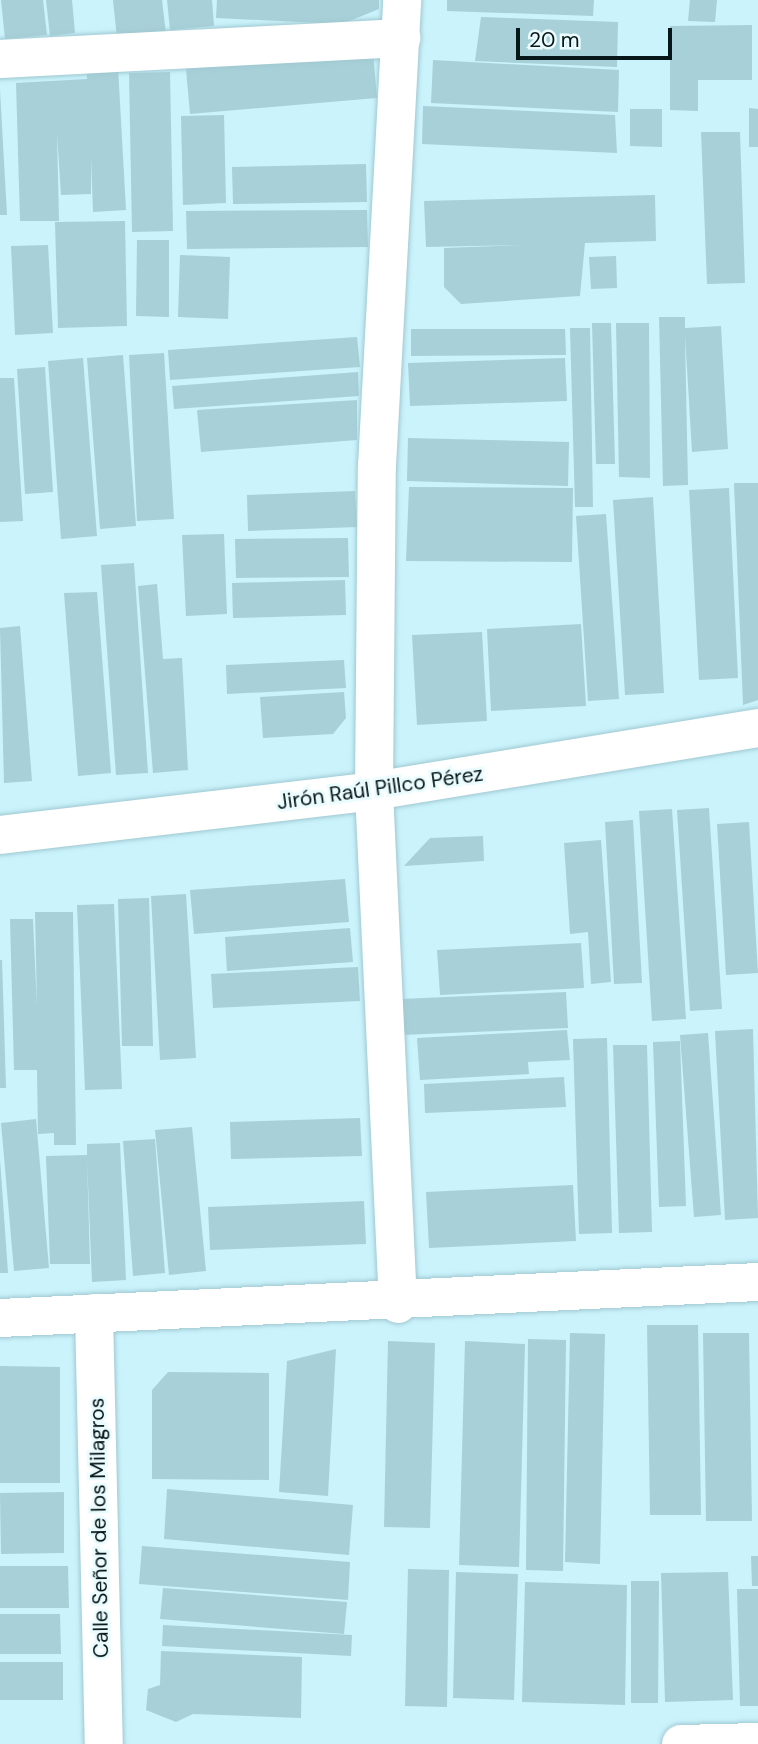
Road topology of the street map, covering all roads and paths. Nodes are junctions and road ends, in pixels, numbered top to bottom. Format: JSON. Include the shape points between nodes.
{"nodes":[{"id":1,"x":402,"y":0,"type":"edge"},
{"id":2,"x":401,"y":38,"type":"junction"},
{"id":3,"x":0,"y":59,"type":"edge"},
{"id":4,"x":758,"y":728,"type":"edge"},
{"id":5,"x":374,"y":791,"type":"junction"},
{"id":6,"x":0,"y":835,"type":"edge"},
{"id":7,"x":758,"y":1282,"type":"edge"},
{"id":8,"x":398,"y":1304,"type":"junction"},
{"id":9,"x":94,"y":1313,"type":"junction"},
{"id":10,"x":0,"y":1318,"type":"edge"},
{"id":11,"x":758,"y":1742,"type":"edge"},
{"id":12,"x":104,"y":1744,"type":"edge"},
{"id":13,"x":681,"y":1744,"type":"edge"}],
"edges":[{"from":1,"to":2,"type":"street"},
{"from":2,"to":3,"type":"street"},
{"from":2,"to":5,"type":"street","via":[[377,466]]},
{"from":4,"to":5,"type":"street","name":"Jirón Raúl Pillco Pérez"},
{"from":5,"to":6,"type":"street","name":"Jirón Raúl Pillco Pérez"},
{"from":5,"to":8,"type":"street"},
{"from":7,"to":8,"type":"street"},
{"from":8,"to":9,"type":"street"},
{"from":9,"to":10,"type":"street"},
{"from":9,"to":12,"type":"street","name":"Calle Señor de los Milagros"},
{"from":11,"to":13,"type":"street"}]}
